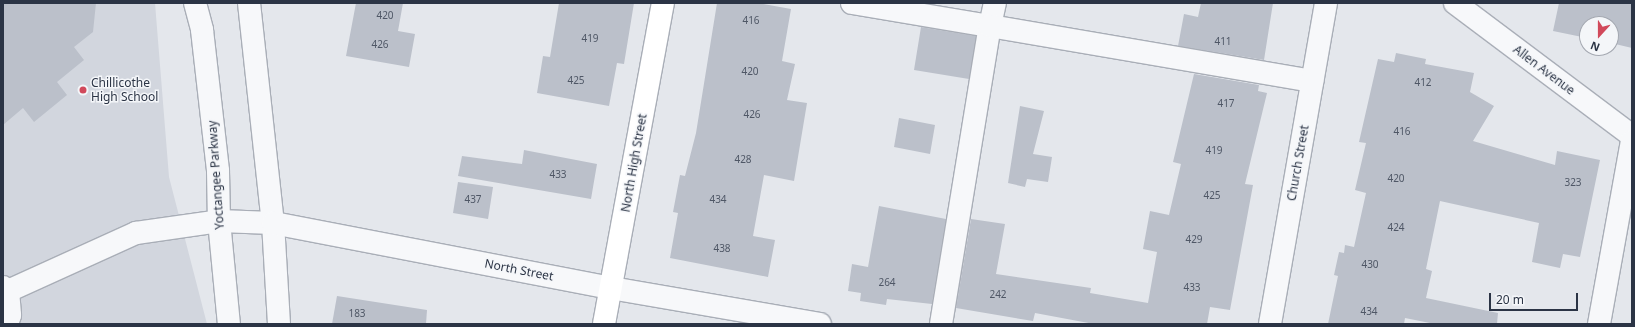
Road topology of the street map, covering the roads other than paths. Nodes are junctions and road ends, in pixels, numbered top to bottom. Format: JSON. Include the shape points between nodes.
{"nodes":[{"id":1,"x":195,"y":3,"type":"edge"},
{"id":2,"x":249,"y":3,"type":"edge"},
{"id":3,"x":663,"y":3,"type":"edge"},
{"id":4,"x":852,"y":3,"type":"edge"},
{"id":5,"x":995,"y":3,"type":"edge"},
{"id":6,"x":1326,"y":3,"type":"edge"},
{"id":7,"x":1456,"y":3,"type":"edge"},
{"id":8,"x":990,"y":26,"type":"junction"},
{"id":9,"x":1312,"y":81,"type":"junction"},
{"id":10,"x":1632,"y":136,"type":"edge"},
{"id":11,"x":1632,"y":141,"type":"edge"},
{"id":12,"x":218,"y":221,"type":"junction"},
{"id":13,"x":273,"y":223,"type":"junction"},
{"id":14,"x":611,"y":288,"type":"junction"},
{"id":15,"x":6,"y":289,"type":"edge"},
{"id":16,"x":7,"y":324,"type":"edge"},
{"id":17,"x":229,"y":324,"type":"edge"},
{"id":18,"x":279,"y":324,"type":"edge"},
{"id":19,"x":604,"y":324,"type":"edge"},
{"id":20,"x":820,"y":324,"type":"edge"},
{"id":21,"x":941,"y":324,"type":"edge"},
{"id":22,"x":1270,"y":324,"type":"edge"},
{"id":23,"x":1599,"y":324,"type":"edge"}],
"edges":[{"from":1,"to":12,"type":"street","name":"Yoctangee Parkway","via":[[202,30],[217,163]]},
{"from":2,"to":13,"type":"street"},
{"from":3,"to":14,"type":"main road","name":"North High Street"},
{"from":4,"to":8,"type":"street"},
{"from":5,"to":8,"type":"street"},
{"from":6,"to":9,"type":"street","name":"Church Street"},
{"from":7,"to":10,"type":"street","name":"Allen Avenue"},
{"from":8,"to":9,"type":"street"},
{"from":8,"to":21,"type":"street"},
{"from":9,"to":22,"type":"street","name":"Church Street"},
{"from":11,"to":23,"type":"street"},
{"from":12,"to":13,"type":"street","name":"North Street"},
{"from":12,"to":15,"type":"street","name":"North Street","via":[[136,233]]},
{"from":12,"to":17,"type":"street","name":"Yoctangee Parkway"},
{"from":13,"to":14,"type":"street","name":"North Street"},
{"from":13,"to":18,"type":"street"},
{"from":14,"to":19,"type":"main road","name":"North High Street"},
{"from":14,"to":20,"type":"street","name":"North Street"},
{"from":15,"to":16,"type":"street","via":[[10,315]]}]}
